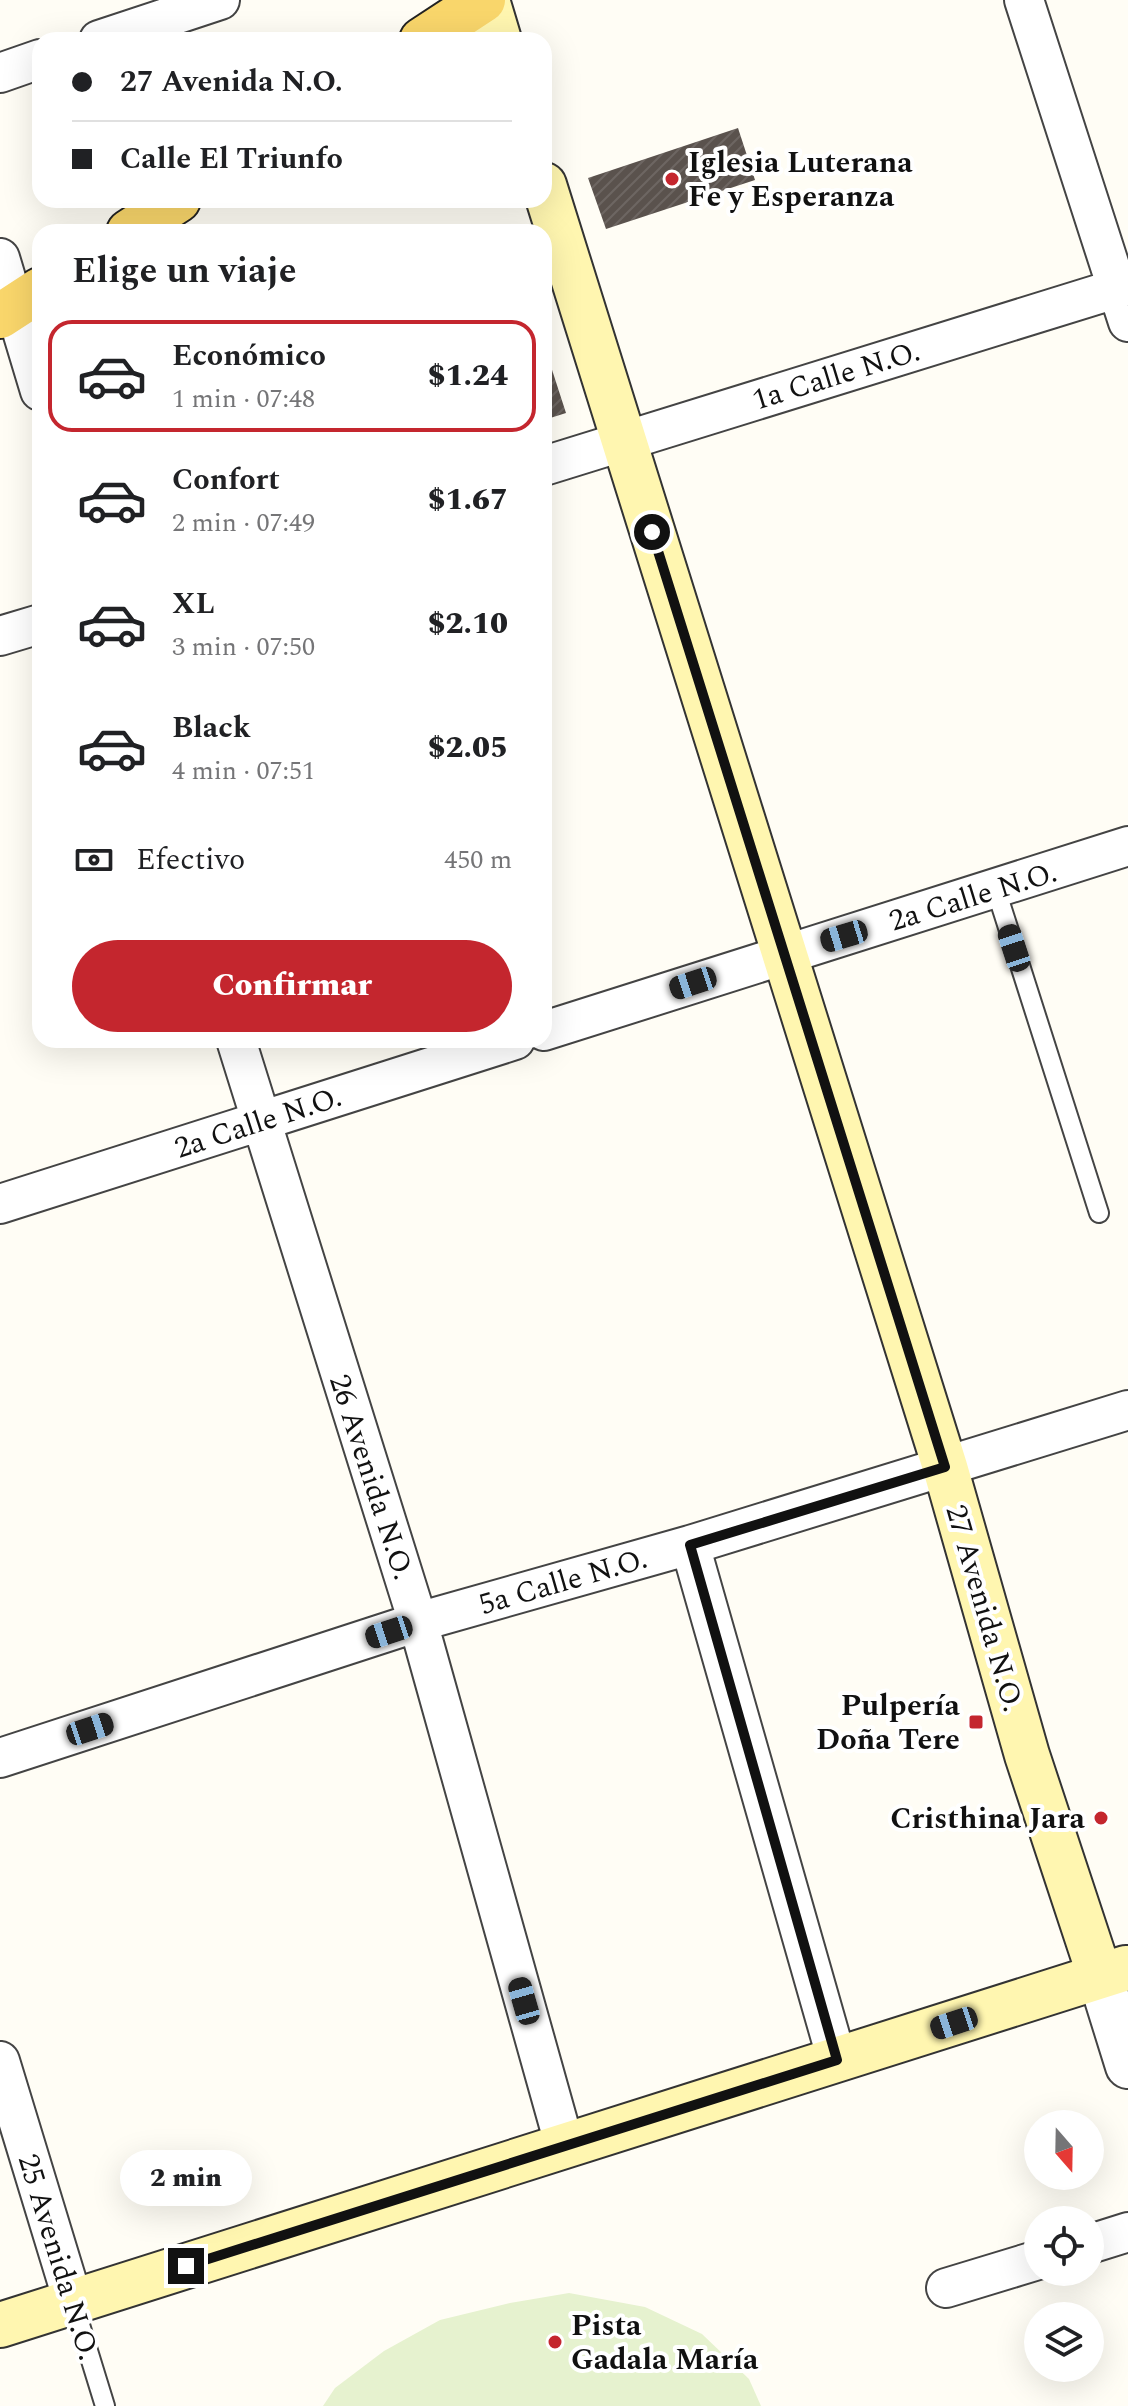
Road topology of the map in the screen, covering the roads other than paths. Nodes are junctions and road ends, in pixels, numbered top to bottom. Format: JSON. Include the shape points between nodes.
{"nodes":[{"id":1,"x":220,"y":0,"type":"edge"},
{"id":2,"x":485,"y":0,"type":"edge"},
{"id":3,"x":1024,"y":0,"type":"edge"},
{"id":4,"x":123,"y":32,"type":"edge"},
{"id":5,"x":435,"y":32,"type":"edge"},
{"id":6,"x":496,"y":32,"type":"edge"},
{"id":7,"x":32,"y":62,"type":"edge"},
{"id":8,"x":0,"y":73,"type":"edge"},
{"id":9,"x":166,"y":208,"type":"edge"},
{"id":10,"x":551,"y":208,"type":"edge"},
{"id":11,"x":141,"y":224,"type":"edge"},
{"id":12,"x":0,"y":258,"type":"edge"},
{"id":13,"x":1124,"y":298,"type":"edge"},
{"id":14,"x":18,"y":304,"type":"edge"},
{"id":15,"x":32,"y":359,"type":"edge"},
{"id":16,"x":623,"y":441,"type":"junction"},
{"id":17,"x":552,"y":463,"type":"edge"},
{"id":18,"x":32,"y":626,"type":"edge"},
{"id":19,"x":0,"y":636,"type":"edge"},
{"id":20,"x":1128,"y":846,"type":"edge"},
{"id":21,"x":996,"y":890,"type":"junction"},
{"id":22,"x":783,"y":955,"type":"junction"},
{"id":23,"x":552,"y":1028,"type":"edge"},
{"id":24,"x":238,"y":1048,"type":"edge"},
{"id":25,"x":490,"y":1048,"type":"edge"},
{"id":26,"x":260,"y":1121,"type":"junction"},
{"id":27,"x":0,"y":1204,"type":"edge"},
{"id":28,"x":1099,"y":1213,"type":"dead end"},
{"id":29,"x":1128,"y":1410,"type":"edge"},
{"id":30,"x":945,"y":1467,"type":"junction"},
{"id":31,"x":690,"y":1545,"type":"junction"},
{"id":32,"x":418,"y":1622,"type":"junction"},
{"id":33,"x":0,"y":1758,"type":"edge"},
{"id":34,"x":1114,"y":1972,"type":"edge"},
{"id":35,"x":837,"y":2060,"type":"junction"},
{"id":36,"x":0,"y":2061,"type":"edge"},
{"id":37,"x":1128,"y":2066,"type":"edge"},
{"id":38,"x":565,"y":2147,"type":"junction"},
{"id":39,"x":1128,"y":2232,"type":"edge"},
{"id":40,"x":1104,"y":2240,"type":"edge"},
{"id":41,"x":1024,"y":2264,"type":"edge"},
{"id":42,"x":946,"y":2288,"type":"dead end"},
{"id":43,"x":73,"y":2301,"type":"junction"},
{"id":44,"x":0,"y":2325,"type":"edge"},
{"id":45,"x":105,"y":2406,"type":"edge"}],
"edges":[{"from":1,"to":4,"type":"street"},
{"from":2,"to":5,"type":"main road"},
{"from":2,"to":6,"type":"main road"},
{"from":3,"to":13,"type":"street"},
{"from":7,"to":8,"type":"street"},
{"from":9,"to":11,"type":"main road"},
{"from":10,"to":16,"type":"main road","name":"27 Avenida N.O."},
{"from":12,"to":14,"type":"street"},
{"from":13,"to":16,"type":"street","name":"1a Calle N.O."},
{"from":14,"to":15,"type":"street"},
{"from":16,"to":17,"type":"street","name":"1a Calle N.O."},
{"from":16,"to":22,"type":"main road","name":"27 Avenida N.O."},
{"from":18,"to":19,"type":"street"},
{"from":20,"to":21,"type":"street","name":"2a Calle N.O."},
{"from":21,"to":22,"type":"street","name":"2a Calle N.O."},
{"from":21,"to":28,"type":"lane"},
{"from":22,"to":23,"type":"street","name":"2a Calle N.O."},
{"from":22,"to":30,"type":"main road","name":"27 Avenida N.O."},
{"from":24,"to":26,"type":"street","name":"26 Avenida N.O."},
{"from":25,"to":26,"type":"street","name":"2a Calle N.O."},
{"from":26,"to":27,"type":"street","name":"2a Calle N.O."},
{"from":26,"to":32,"type":"street","name":"26 Avenida N.O."},
{"from":29,"to":30,"type":"street","name":"5a Calle N.O."},
{"from":30,"to":31,"type":"street","name":"5a Calle N.O."},
{"from":30,"to":34,"type":"main road","name":"27 Avenida N.O.","via":[[1027,1755]]},
{"from":31,"to":32,"type":"street","name":"5a Calle N.O."},
{"from":31,"to":35,"type":"street"},
{"from":32,"to":33,"type":"street","name":"5a Calle N.O."},
{"from":32,"to":38,"type":"street","name":"26 Avenida N.O."},
{"from":34,"to":35,"type":"main road"},
{"from":34,"to":37,"type":"street"},
{"from":35,"to":38,"type":"main road"},
{"from":36,"to":43,"type":"street","name":"25 Avenida N.O."},
{"from":38,"to":43,"type":"main road"},
{"from":39,"to":40,"type":"street"},
{"from":41,"to":42,"type":"street"},
{"from":43,"to":44,"type":"main road"},
{"from":43,"to":45,"type":"lane","name":"25 Avenida N.O."}]}
